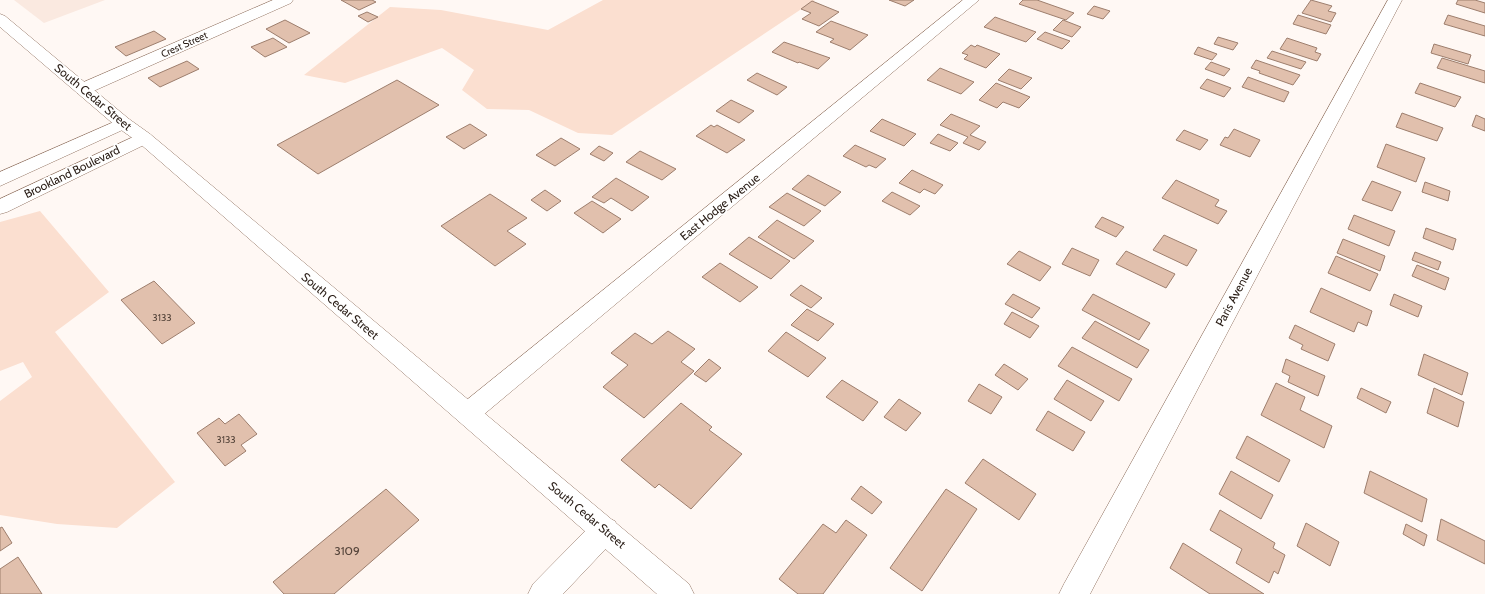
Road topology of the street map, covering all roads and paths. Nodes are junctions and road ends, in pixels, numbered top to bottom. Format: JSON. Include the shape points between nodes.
{"nodes":[{"id":1,"x":286,"y":0,"type":"edge"},
{"id":2,"x":972,"y":0,"type":"edge"},
{"id":3,"x":1395,"y":0,"type":"edge"},
{"id":4,"x":0,"y":19,"type":"edge"},
{"id":5,"x":83,"y":89,"type":"junction"},
{"id":6,"x":123,"y":123,"type":"junction"},
{"id":7,"x":144,"y":138,"type":"junction"},
{"id":8,"x":0,"y":180,"type":"edge"},
{"id":9,"x":0,"y":207,"type":"edge"},
{"id":10,"x":467,"y":414,"type":"junction"},
{"id":11,"x":605,"y":530,"type":"junction"},
{"id":12,"x":544,"y":594,"type":"edge"},
{"id":13,"x":680,"y":594,"type":"edge"},
{"id":14,"x":1074,"y":594,"type":"edge"}],
"edges":[{"from":1,"to":5,"type":"street","name":"Crest Street"},
{"from":2,"to":10,"type":"street","name":"East Hodge Avenue"},
{"from":3,"to":14,"type":"street","name":"Paris Avenue"},
{"from":4,"to":5,"type":"street","name":"South Cedar Street"},
{"from":5,"to":6,"type":"street","name":"South Cedar Street"},
{"from":6,"to":7,"type":"street","name":"South Cedar Street"},
{"from":6,"to":8,"type":"street","name":"Brookland Boulevard"},
{"from":7,"to":9,"type":"street","name":"Brookland Boulevard"},
{"from":7,"to":10,"type":"street","name":"South Cedar Street"},
{"from":10,"to":11,"type":"street","name":"South Cedar Street"},
{"from":11,"to":12,"type":"street"},
{"from":11,"to":13,"type":"street","name":"South Cedar Street"}]}
